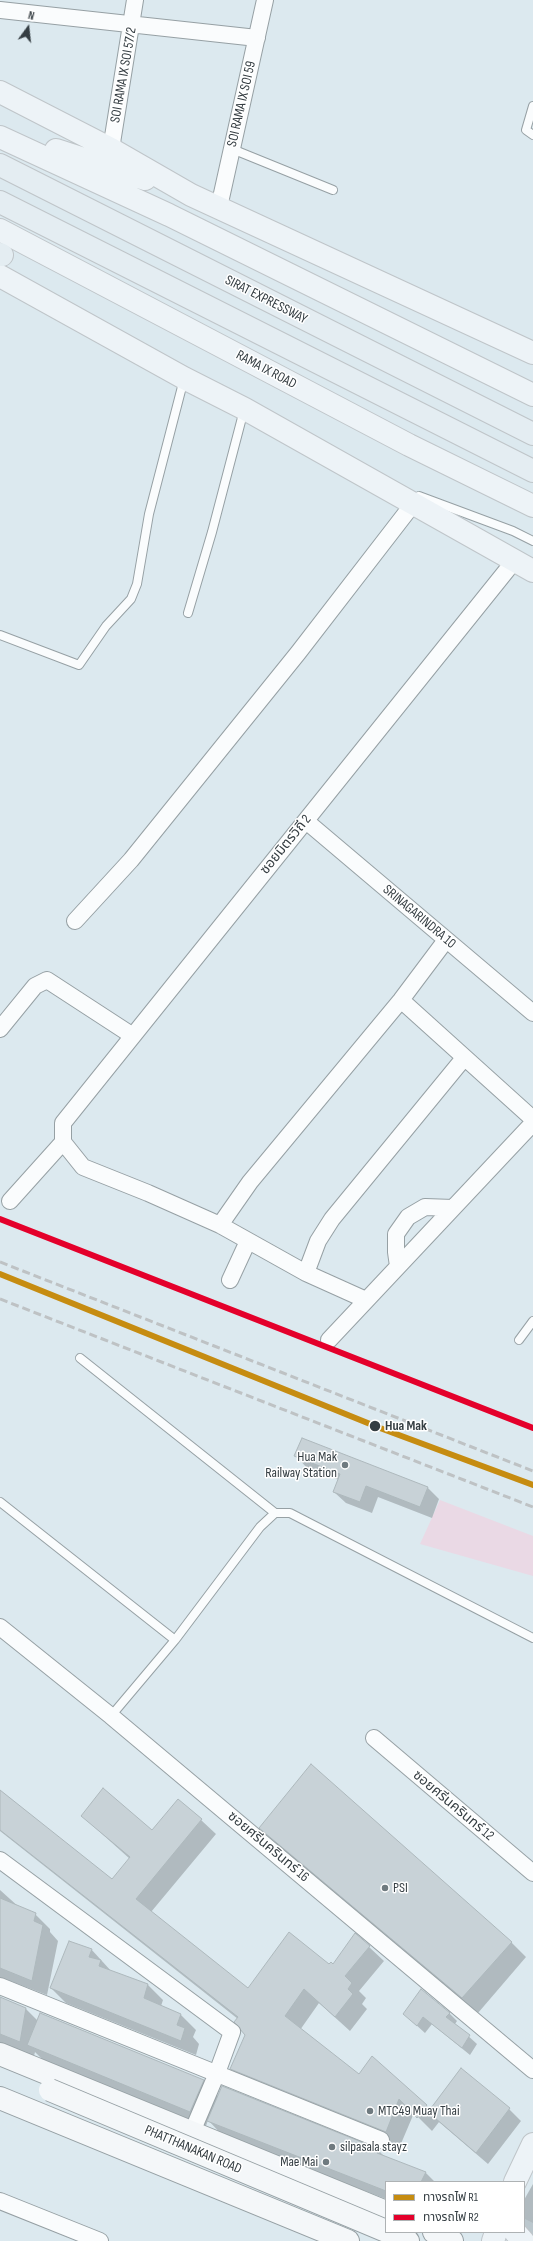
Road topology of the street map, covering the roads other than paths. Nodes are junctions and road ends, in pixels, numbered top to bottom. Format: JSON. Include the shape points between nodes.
{"nodes":[{"id":1,"x":135,"y":0,"type":"edge"},
{"id":2,"x":265,"y":0,"type":"edge"},
{"id":3,"x":0,"y":10,"type":"edge"},
{"id":4,"x":133,"y":24,"type":"junction"},
{"id":5,"x":257,"y":38,"type":"junction"},
{"id":6,"x":0,"y":92,"type":"edge"},
{"id":7,"x":533,"y":106,"type":"edge"},
{"id":8,"x":0,"y":131,"type":"edge"},
{"id":9,"x":533,"y":135,"type":"edge"},
{"id":10,"x":0,"y":137,"type":"edge"},
{"id":11,"x":111,"y":149,"type":"junction"},
{"id":12,"x":232,"y":149,"type":"junction"},
{"id":13,"x":0,"y":165,"type":"edge"},
{"id":14,"x":333,"y":190,"type":"dead end"},
{"id":15,"x":191,"y":195,"type":"junction"},
{"id":16,"x":0,"y":202,"type":"edge"},
{"id":17,"x":219,"y":207,"type":"junction"},
{"id":18,"x":0,"y":230,"type":"edge"},
{"id":19,"x":0,"y":262,"type":"edge"},
{"id":20,"x":533,"y":353,"type":"edge"},
{"id":21,"x":184,"y":378,"type":"junction"},
{"id":22,"x":533,"y":394,"type":"edge"},
{"id":23,"x":245,"y":409,"type":"junction"},
{"id":24,"x":533,"y":434,"type":"edge"},
{"id":25,"x":533,"y":471,"type":"edge"},
{"id":26,"x":355,"y":472,"type":"junction"},
{"id":27,"x":413,"y":504,"type":"junction"},
{"id":28,"x":533,"y":506,"type":"edge"},
{"id":29,"x":533,"y":541,"type":"edge"},
{"id":30,"x":524,"y":566,"type":"edge"},
{"id":31,"x":188,"y":613,"type":"dead end"},
{"id":32,"x":0,"y":635,"type":"edge"},
{"id":33,"x":306,"y":821,"type":"junction"},
{"id":34,"x":75,"y":921,"type":"dead end"},
{"id":35,"x":446,"y":940,"type":"junction"},
{"id":36,"x":401,"y":1000,"type":"junction"},
{"id":37,"x":533,"y":1013,"type":"edge"},
{"id":38,"x":0,"y":1029,"type":"edge"},
{"id":39,"x":133,"y":1036,"type":"junction"},
{"id":40,"x":464,"y":1058,"type":"junction"},
{"id":41,"x":533,"y":1119,"type":"edge"},
{"id":42,"x":533,"y":1123,"type":"edge"},
{"id":43,"x":62,"y":1137,"type":"junction"},
{"id":44,"x":10,"y":1201,"type":"dead end"},
{"id":45,"x":453,"y":1208,"type":"junction"},
{"id":46,"x":220,"y":1225,"type":"junction"},
{"id":47,"x":248,"y":1241,"type":"junction"},
{"id":48,"x":398,"y":1266,"type":"junction"},
{"id":49,"x":306,"y":1274,"type":"junction"},
{"id":50,"x":230,"y":1280,"type":"dead end"},
{"id":51,"x":366,"y":1300,"type":"junction"},
{"id":52,"x":533,"y":1321,"type":"edge"},
{"id":53,"x":329,"y":1340,"type":"dead end"},
{"id":54,"x":519,"y":1340,"type":"dead end"},
{"id":55,"x":80,"y":1358,"type":"dead end"},
{"id":56,"x":0,"y":1502,"type":"edge"},
{"id":57,"x":275,"y":1513,"type":"junction"},
{"id":58,"x":0,"y":1627,"type":"edge"},
{"id":59,"x":533,"y":1638,"type":"edge"},
{"id":60,"x":175,"y":1640,"type":"junction"},
{"id":61,"x":111,"y":1716,"type":"junction"},
{"id":62,"x":374,"y":1738,"type":"dead end"},
{"id":63,"x":0,"y":1860,"type":"edge"},
{"id":64,"x":533,"y":1873,"type":"edge"},
{"id":65,"x":0,"y":1986,"type":"edge"},
{"id":66,"x":0,"y":2054,"type":"edge"},
{"id":67,"x":0,"y":2069,"type":"edge"},
{"id":68,"x":533,"y":2070,"type":"edge"},
{"id":69,"x":217,"y":2073,"type":"junction"},
{"id":70,"x":0,"y":2083,"type":"edge"},
{"id":71,"x":47,"y":2096,"type":"junction"},
{"id":72,"x":0,"y":2098,"type":"edge"},
{"id":73,"x":192,"y":2132,"type":"junction"},
{"id":74,"x":381,"y":2140,"type":"dead end"},
{"id":75,"x":533,"y":2144,"type":"edge"},
{"id":76,"x":300,"y":2177,"type":"junction"},
{"id":77,"x":515,"y":2178,"type":"edge"},
{"id":78,"x":0,"y":2201,"type":"edge"},
{"id":79,"x":385,"y":2212,"type":"edge"},
{"id":80,"x":289,"y":2216,"type":"junction"},
{"id":81,"x":385,"y":2231,"type":"edge"},
{"id":82,"x":389,"y":2233,"type":"edge"},
{"id":83,"x":436,"y":2233,"type":"edge"},
{"id":84,"x":516,"y":2233,"type":"edge"},
{"id":85,"x":100,"y":2241,"type":"edge"},
{"id":86,"x":348,"y":2241,"type":"edge"},
{"id":87,"x":380,"y":2241,"type":"edge"},
{"id":88,"x":408,"y":2241,"type":"edge"},
{"id":89,"x":452,"y":2241,"type":"edge"},
{"id":90,"x":523,"y":2241,"type":"edge"}],
"edges":[{"from":1,"to":4,"type":"street","name":"SOI RAMA IX SOI 57/2"},
{"from":2,"to":5,"type":"street","name":"SOI RAMA IX SOI 59"},
{"from":3,"to":4,"type":"street"},
{"from":4,"to":5,"type":"street"},
{"from":4,"to":11,"type":"street","name":"SOI RAMA IX SOI 57/2"},
{"from":5,"to":12,"type":"street","name":"SOI RAMA IX SOI 59"},
{"from":6,"to":11,"type":"main road"},
{"from":7,"to":9,"type":"lane","via":[[526,130]]},
{"from":8,"to":15,"type":"main road"},
{"from":10,"to":22,"type":"main road","via":[[169,215]]},
{"from":11,"to":15,"type":"main road"},
{"from":12,"to":14,"type":"lane"},
{"from":12,"to":17,"type":"street","name":"SOI RAMA IX SOI 59"},
{"from":13,"to":24,"type":"highway","name":"SIRAT EXPRESSWAY"},
{"from":15,"to":17,"type":"main road"},
{"from":16,"to":25,"type":"highway"},
{"from":17,"to":20,"type":"main road"},
{"from":18,"to":28,"type":"main road","name":"RAMA IX ROAD","via":[[409,445]]},
{"from":19,"to":21,"type":"main road"},
{"from":21,"to":23,"type":"main road"},
{"from":21,"to":32,"type":"lane","via":[[149,514],[137,584],[131,599],[106,626],[79,665]]},
{"from":23,"to":26,"type":"main road"},
{"from":23,"to":31,"type":"lane"},
{"from":26,"to":27,"type":"main road"},
{"from":26,"to":29,"type":"lane","via":[[513,531]]},
{"from":27,"to":30,"type":"main road"},
{"from":27,"to":34,"type":"street","via":[[293,659],[141,848]]},
{"from":30,"to":33,"type":"street","name":"ซอยมิตรวิถี 2"},
{"from":33,"to":35,"type":"street","name":"SRINAGARINDRA 10"},
{"from":33,"to":39,"type":"street","name":"ซอยมิตรวิถี 2"},
{"from":35,"to":36,"type":"street"},
{"from":35,"to":37,"type":"street","name":"SRINAGARINDRA 10"},
{"from":36,"to":40,"type":"street"},
{"from":36,"to":46,"type":"street","via":[[250,1182]]},
{"from":38,"to":39,"type":"street","via":[[35,986],[48,980]]},
{"from":39,"to":43,"type":"street","name":"ซอยมิตรวิถี 2","via":[[63,1123]]},
{"from":40,"to":41,"type":"street"},
{"from":40,"to":49,"type":"street","via":[[332,1218],[318,1241]]},
{"from":42,"to":45,"type":"street"},
{"from":43,"to":44,"type":"street","name":"ซอยมิตรวิถี 2"},
{"from":43,"to":46,"type":"street","via":[[83,1167]]},
{"from":45,"to":48,"type":"street"},
{"from":45,"to":48,"type":"street","via":[[425,1207],[408,1217],[396,1234]]},
{"from":46,"to":47,"type":"street"},
{"from":47,"to":49,"type":"street"},
{"from":47,"to":50,"type":"street"},
{"from":48,"to":51,"type":"street"},
{"from":49,"to":51,"type":"street"},
{"from":51,"to":53,"type":"street"},
{"from":52,"to":54,"type":"lane"},
{"from":55,"to":57,"type":"lane"},
{"from":56,"to":60,"type":"lane"},
{"from":57,"to":59,"type":"lane","via":[[290,1513]]},
{"from":57,"to":60,"type":"lane","via":[[260,1527]]},
{"from":58,"to":61,"type":"street","name":"ซอยศรีนครินทร์ 16"},
{"from":60,"to":61,"type":"lane"},
{"from":61,"to":68,"type":"street","name":"ซอยศรีนครินทร์ 16"},
{"from":62,"to":64,"type":"street","name":"ซอยศรีนครินทร์ 12"},
{"from":63,"to":69,"type":"street","via":[[232,2032]]},
{"from":65,"to":69,"type":"street"},
{"from":66,"to":73,"type":"main road","name":"PHATTHANAKAN ROAD"},
{"from":67,"to":71,"type":"main road","name":"PHATTHANAKAN ROAD"},
{"from":69,"to":73,"type":"street"},
{"from":69,"to":74,"type":"street"},
{"from":70,"to":71,"type":"main road","name":"PHATTHANAKAN ROAD"},
{"from":71,"to":81,"type":"main road","name":"PHATTHANAKAN ROAD","bridge":true},
{"from":71,"to":87,"type":"main road","name":"PHATTHANAKAN ROAD"},
{"from":72,"to":80,"type":"main road","name":"PHATTHANAKAN ROAD"},
{"from":73,"to":76,"type":"main road","name":"PHATTHANAKAN ROAD"},
{"from":75,"to":77,"type":"main road"},
{"from":76,"to":79,"type":"main road","name":"PHATTHANAKAN ROAD"},
{"from":76,"to":80,"type":"main road","via":[[306,2192],[300,2208]]},
{"from":78,"to":85,"type":"street"},
{"from":80,"to":86,"type":"main road","name":"PHATTHANAKAN ROAD"},
{"from":82,"to":88,"type":"main road","name":"PHATTHANAKAN ROAD"},
{"from":83,"to":89,"type":"main road"},
{"from":84,"to":90,"type":"main road"}]}
